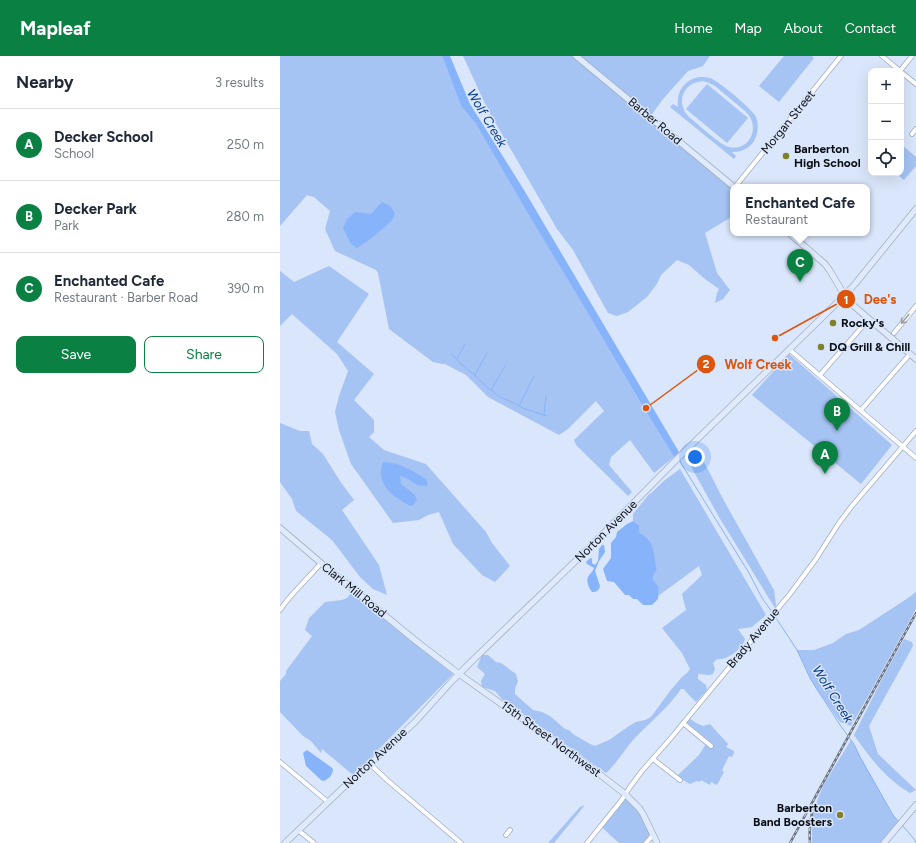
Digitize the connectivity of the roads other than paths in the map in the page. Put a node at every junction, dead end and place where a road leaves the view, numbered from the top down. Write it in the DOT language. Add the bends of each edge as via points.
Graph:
graph roads {
  1 [pos="576,56"];
  2 [pos="841,56"];
  3 [pos="882,56"];
  4 [pos="912,56"];
  5 [pos="896,68"];
  6 [pos="902,68"];
  7 [pos="904,74"];
  8 [pos="916,84"];
  9 [pos="916,129"];
  10 [pos="912,134"];
  11 [pos="731,184"];
  12 [pos="737,184"];
  13 [pos="916,209"];
  14 [pos="792,236"];
  15 [pos="844,296"];
  16 [pos="916,306"];
  17 [pos="869,319"];
  18 [pos="894,333"];
  19 [pos="790,350"];
  20 [pos="910,354"];
  21 [pos="916,359"];
  22 [pos="820,375"];
  23 [pos="861,410"];
  24 [pos="916,431"];
  25 [pos="903,446"];
  26 [pos="916,458"];
  27 [pos="280,528"];
  28 [pos="321,563"];
  29 [pos="280,610"];
  30 [pos="428,650"];
  31 [pos="459,674"];
  32 [pos="683,723"];
  33 [pos="711,746"];
  34 [pos="653,758"];
  35 [pos="280,762"];
  36 [pos="370,764"];
  37 [pos="680,780"];
  38 [pos="625,794"];
  39 [pos="328,802"];
  40 [pos="916,805"];
  41 [pos="298,830"];
  42 [pos="510,830"];
  43 [pos="506,835"];
  44 [pos="653,835"];
  45 [pos="285,843"];
  46 [pos="314,843"];
  47 [pos="461,843"];
  48 [pos="587,843"];
  49 [pos="646,843"];
  50 [pos="657,843"];
  51 [pos="884,843"];
  1 -- 11 [label="main road, Barber Road"];
  2 -- 12 [label="street, Morgan Street"];
  3 -- 5 [label="street"];
  4 -- 6 [label="street"];
  7 -- 8 [label="street"];
  9 -- 10 [label="street"];
  13 -- 15 [label="main road, Norton Avenue"];
  14 -- 15 [label="main road" via="825,264"];
  15 -- 17 [label="main road"];
  15 -- 19 [label="main road, Norton Avenue"];
  16 -- 18 [label="street, one-way"];
  17 -- 20 [label="main road"];
  17 -- 22 [label="street"];
  19 -- 22 [label="street"];
  19 -- 31 [label="main road, Norton Avenue"];
  20 -- 21 [label="main road"];
  20 -- 23 [label="street"];
  22 -- 23 [label="street"];
  23 -- 25 [label="street"];
  24 -- 25 [label="street, Brady Avenue"];
  25 -- 26 [label="street"];
  25 -- 32 [label="street, Brady Avenue" via="849,511 779,608"];
  27 -- 28 [label="main road, Clark Mill Road"];
  28 -- 29 [label="street"];
  28 -- 30 [label="main road, Clark Mill Road"];
  30 -- 31 [label="main road, 15th Street Northwest"];
  31 -- 36 [label="main road, Norton Avenue" via="415,722"];
  31 -- 38 [label="main road, 15th Street Northwest"];
  32 -- 33 [label="street"];
  32 -- 34 [label="street, Brady Avenue"];
  34 -- 37 [label="street"];
  34 -- 38 [label="street, Brady Avenue"];
  35 -- 39 [label="street"];
  36 -- 39 [label="main road, Norton Avenue"];
  36 -- 47 [label="street"];
  38 -- 44 [label="main road, 15th Street Northwest" via="643,814"];
  38 -- 48 [label="street, Brady Avenue"];
  39 -- 41 [label="main road, Norton Avenue"];
  40 -- 51 [label="main road"];
  41 -- 45 [label="main road, Norton Avenue"];
  41 -- 46 [label="street"];
  42 -- 43 [label="street"];
  44 -- 49 [label="street"];
  44 -- 50 [label="main road, 15th Street Northwest"];
}
